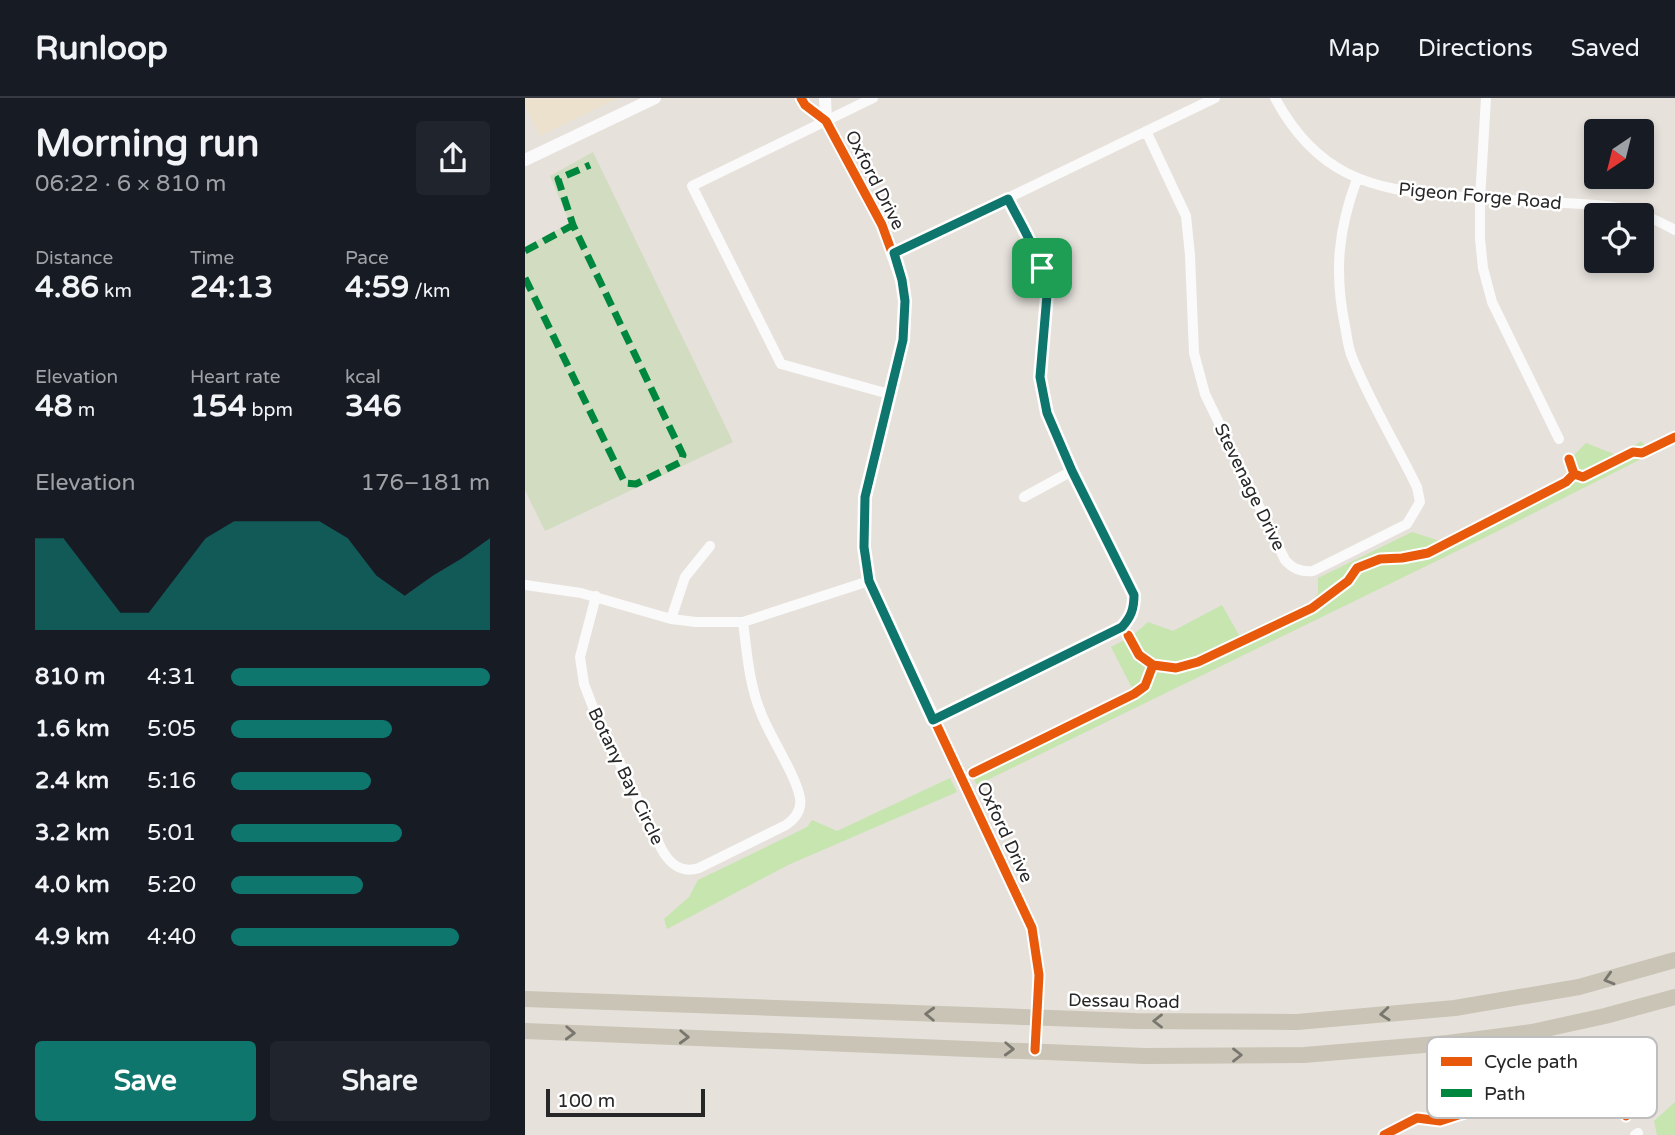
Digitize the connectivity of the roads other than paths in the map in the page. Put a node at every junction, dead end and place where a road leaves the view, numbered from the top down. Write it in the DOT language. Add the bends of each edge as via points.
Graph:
graph roads {
  1 [pos="655,98"];
  2 [pos="801,98"];
  3 [pos="825,98"];
  4 [pos="873,98"];
  5 [pos="1215,98"];
  6 [pos="1275,98"];
  7 [pos="1486,98"];
  8 [pos="826,121"];
  9 [pos="1146,131"];
  10 [pos="525,160"];
  11 [pos="1357,179"];
  12 [pos="1008,199"];
  13 [pos="1480,199"];
  14 [pos="1675,230"];
  15 [pos="894,253"];
  16 [pos="889,394"];
  17 [pos="1559,439"];
  18 [pos="1072,471"];
  19 [pos="1024,497"];
  20 [pos="710,546"];
  21 [pos="869,581"];
  22 [pos="525,585"];
  23 [pos="596,596"];
  24 [pos="671,619"];
  25 [pos="743,622"];
  26 [pos="933,720"];
  27 [pos="1675,960"];
  28 [pos="1675,997"];
  29 [pos="525,999"];
  30 [pos="1038,1018"];
  31 [pos="525,1031"];
  32 [pos="1494,1037"];
  33 [pos="1427,1045"];
  34 [pos="1035,1051"];
  1 -- 10 [label="street"];
  2 -- 8 [label="street"];
  3 -- 8 [label="street"];
  4 -- 8 [label="street"];
  5 -- 9 [label="street"];
  6 -- 11 [label="street, Pigeon Forge Road" via="1298,134 1325,159"];
  7 -- 13 [label="street"];
  8 -- 15 [label="street, Oxford Drive"];
  8 -- 16 [label="street" via="692,186 781,364"];
  9 -- 11 [label="street, Stevenage Drive" via="1186,216 1194,353 1205,394 1285,560 1306,572 1407,524 1420,502 1417,487 1351,355 1344,320 1338,248"];
  9 -- 12 [label="street"];
  11 -- 13 [label="street, Pigeon Forge Road" via="1409,193"];
  12 -- 15 [label="street"];
  12 -- 18 [label="street" via="1046,281 1040,377 1047,413"];
  13 -- 14 [label="street, Pigeon Forge Road" via="1627,209"];
  13 -- 17 [label="street" via="1483,268 1492,302"];
  15 -- 16 [label="street, Oxford Drive" via="902,280 905,321"];
  16 -- 21 [label="street, Oxford Drive" via="865,497"];
  18 -- 19 [label="street"];
  18 -- 26 [label="street" via="1134,595 1131,617 1122,627"];
  20 -- 24 [label="street" via="685,577"];
  21 -- 25 [label="street"];
  21 -- 26 [label="street, Oxford Drive"];
  22 -- 23 [label="street"];
  23 -- 24 [label="street"];
  23 -- 25 [label="street, Botany Bay Circle" via="580,657 587,693 661,848 674,865 685,870 786,825 800,807 797,789 753,691"];
  24 -- 25 [label="street"];
  26 -- 30 [label="street, Oxford Drive" via="1032,928 1039,975"];
  27 -- 30 [label="main road, Dessau Road, one-way" via="1579,988 1455,1008 1297,1022"];
  32 -- 28 [label="main road, one-way"];
  30 -- 29 [label="main road, Dessau Road, one-way"];
  30 -- 34 [label="street, Oxford Drive"];
  31 -- 34 [label="main road, one-way"];
  34 -- 33 [label="main road, one-way" via="1304,1055"];
}
